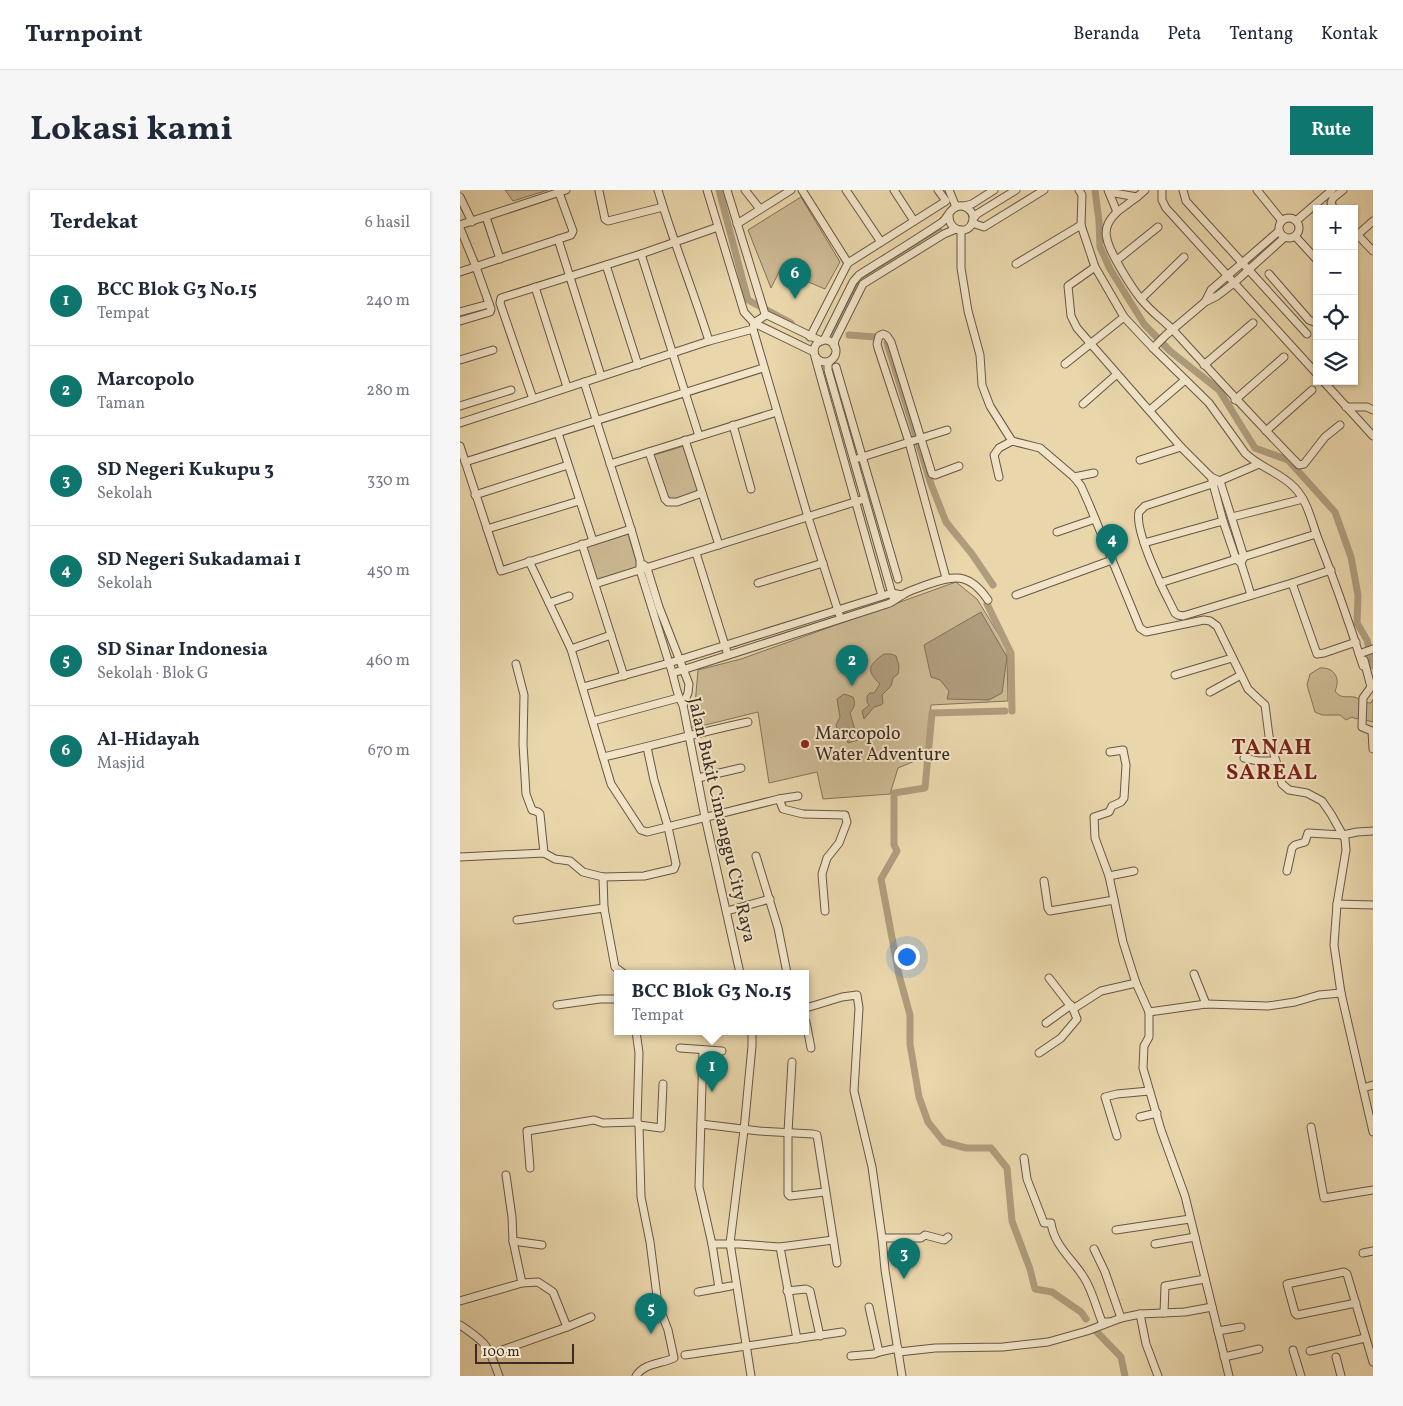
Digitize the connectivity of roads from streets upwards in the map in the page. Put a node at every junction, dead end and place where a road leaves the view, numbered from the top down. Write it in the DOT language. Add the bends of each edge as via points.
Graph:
graph roads {
  1 [pos="599,190"];
  2 [pos="658,190"];
  3 [pos="707,190"];
  4 [pos="727,190"];
  5 [pos="745,190"];
  6 [pos="791,190"];
  7 [pos="802,190"];
  8 [pos="846,190"];
  9 [pos="894,190"];
  10 [pos="938,190"];
  11 [pos="949,190"];
  12 [pos="994,190"];
  13 [pos="1016,190"];
  14 [pos="1044,190"];
  15 [pos="1079,190"];
  16 [pos="1145,190"];
  17 [pos="1162,190"];
  18 [pos="1182,190"];
  19 [pos="1257,190"];
  20 [pos="1332,190"];
  21 [pos="1343,190"];
  22 [pos="561,191"];
  23 [pos="1108,191"];
  24 [pos="1137,197"];
  25 [pos="460,198"];
  26 [pos="1332,205"];
  27 [pos="663,207"];
  28 [pos="960,207"];
  29 [pos="760,210"];
  30 [pos="1116,212"];
  31 [pos="949,215"];
  32 [pos="486,217"];
  33 [pos="914,221"];
  34 [pos="973,221"];
  35 [pos="1282,221"];
  36 [pos="1296,221"];
  37 [pos="1373,221"];
  38 [pos="472,222"];
  39 [pos="737,224"];
  40 [pos="1081,225"];
  41 [pos="460,227"];
  42 [pos="718,227"];
  43 [pos="1158,227"];
  44 [pos="958,230"];
  45 [pos="1279,231"];
  46 [pos="1358,232"];
  47 [pos="1295,236"];
  48 [pos="1285,237"];
  49 [pos="1358,237"];
  50 [pos="558,239"];
  51 [pos="675,242"];
  52 [pos="881,242"];
  53 [pos="1373,251"];
  54 [pos="641,254"];
  55 [pos="1313,256"];
  56 [pos="1184,257"];
  57 [pos="500,259"];
  58 [pos="1116,260"];
  59 [pos="848,263"];
  60 [pos="1241,263"];
  61 [pos="1016,264"];
  62 [pos="606,265"];
  63 [pos="476,267"];
  64 [pos="1096,267"];
  65 [pos="1249,270"];
  66 [pos="460,272"];
  67 [pos="1269,274"];
  68 [pos="1227,275"];
  69 [pos="569,276"];
  70 [pos="1234,283"];
  71 [pos="535,287"];
  72 [pos="1141,299"];
  73 [pos="1206,302"];
  74 [pos="489,304"];
  75 [pos="764,310"];
  76 [pos="460,312"];
  77 [pos="1124,317"];
  78 [pos="460,321"];
  79 [pos="1313,322"];
  80 [pos="1253,323"];
  81 [pos="753,326"];
  82 [pos="1172,330"];
  83 [pos="1307,334"];
  84 [pos="810,337"];
  85 [pos="709,341"];
  86 [pos="822,341"];
  87 [pos="1090,343"];
  88 [pos="834,346"];
  89 [pos="1154,346"];
  90 [pos="493,350"];
  91 [pos="673,354"];
  92 [pos="814,355"];
  93 [pos="1284,357"];
  94 [pos="460,360"];
  95 [pos="833,364"];
  96 [pos="1065,364"];
  97 [pos="638,365"];
  98 [pos="1204,366"];
  99 [pos="764,368"];
  100 [pos="1313,370"];
  101 [pos="1117,374"];
  102 [pos="601,376"];
  103 [pos="1185,380"];
  104 [pos="584,382"];
  105 [pos="1327,385"];
  106 [pos="567,387"];
  107 [pos="511,390"];
  108 [pos="1312,390"];
  109 [pos="685,393"];
  110 [pos="533,399"];
  111 [pos="1235,400"];
  112 [pos="1083,404"];
  113 [pos="460,406"];
  114 [pos="1346,407"];
  115 [pos="1150,410"];
  116 [pos="1373,410"];
  117 [pos="776,412"];
  118 [pos="597,421"];
  119 [pos="460,423"];
  120 [pos="733,425"];
  121 [pos="1340,425"];
  122 [pos="947,430"];
  123 [pos="1266,431"];
  124 [pos="558,433"];
  125 [pos="699,436"];
  126 [pos="1373,436"];
  127 [pos="685,440"];
  128 [pos="915,440"];
  129 [pos="1012,441"];
  130 [pos="460,446"];
  131 [pos="1181,447"];
  132 [pos="649,452"];
  133 [pos="862,457"];
  134 [pos="854,460"];
  135 [pos="1140,460"];
  136 [pos="465,462"];
  137 [pos="610,464"];
  138 [pos="1259,464"];
  139 [pos="568,465"];
  140 [pos="959,466"];
  141 [pos="1094,473"];
  142 [pos="1074,477"];
  143 [pos="999,478"];
  144 [pos="1212,481"];
  145 [pos="1220,481"];
  146 [pos="751,489"];
  147 [pos="702,493"];
  148 [pos="476,495"];
  149 [pos="864,499"];
  150 [pos="1303,499"];
  151 [pos="579,500"];
  152 [pos="855,502"];
  153 [pos="808,517"];
  154 [pos="1232,517"];
  155 [pos="1096,521"];
  156 [pos="1223,521"];
  157 [pos="487,529"];
  158 [pos="631,529"];
  159 [pos="1058,533"];
  160 [pos="1316,534"];
  161 [pos="592,541"];
  162 [pos="1144,543"];
  163 [pos="582,544"];
  164 [pos="719,545"];
  165 [pos="696,553"];
  166 [pos="1112,560"];
  167 [pos="1241,560"];
  168 [pos="529,561"];
  169 [pos="823,563"];
  170 [pos="643,569"];
  171 [pos="1331,570"];
  172 [pos="946,578"];
  173 [pos="898,579"];
  174 [pos="1160,582"];
  175 [pos="758,583"];
  176 [pos="1292,583"];
  177 [pos="595,584"];
  178 [pos="892,593"];
  179 [pos="902,595"];
  180 [pos="1016,595"];
  181 [pos="1251,595"];
  182 [pos="569,596"];
  183 [pos="882,596"];
  184 [pos="988,600"];
  185 [pos="549,602"];
  186 [pos="894,602"];
  187 [pos="838,610"];
  188 [pos="841,619"];
  189 [pos="611,635"];
  190 [pos="1356,642"];
  191 [pos="725,644"];
  192 [pos="1373,648"];
  193 [pos="571,649"];
  194 [pos="1361,653"];
  195 [pos="728,654"];
  196 [pos="1232,658"];
  197 [pos="679,659"];
  198 [pos="669,662"];
  199 [pos="516,664"];
  200 [pos="1363,666"];
  201 [pos="684,669"];
  202 [pos="673,673"];
  203 [pos="1175,675"];
  204 [pos="1241,675"];
  205 [pos="624,676"];
  206 [pos="583,687"];
  207 [pos="1210,692"];
  208 [pos="678,698"];
  209 [pos="683,705"];
  210 [pos="593,721"];
  211 [pos="748,722"];
  212 [pos="689,735"];
  213 [pos="647,747"];
  214 [pos="1373,749"];
  215 [pos="1110,752"];
  216 [pos="603,757"];
  217 [pos="1244,758"];
  218 [pos="1276,761"];
  219 [pos="741,768"];
  220 [pos="698,778"];
  221 [pos="798,796"];
  222 [pos="778,799"];
  223 [pos="705,817"];
  224 [pos="668,827"];
  225 [pos="1373,831"];
  226 [pos="1343,835"];
  227 [pos="544,854"];
  228 [pos="756,856"];
  229 [pos="460,857"];
  230 [pos="1134,871"];
  231 [pos="1288,871"];
  232 [pos="1109,876"];
  233 [pos="603,877"];
  234 [pos="1044,881"];
  235 [pos="770,899"];
  236 [pos="1114,900"];
  237 [pos="1337,904"];
  238 [pos="1373,905"];
  239 [pos="604,908"];
  240 [pos="727,911"];
  241 [pos="825,911"];
  242 [pos="517,920"];
  243 [pos="619,970"];
  244 [pos="739,970"];
  245 [pos="786,970"];
  246 [pos="1194,974"];
  247 [pos="1049,978"];
  248 [pos="1136,983"];
  249 [pos="1340,993"];
  250 [pos="614,999"];
  251 [pos="1206,1004"];
  252 [pos="557,1005"];
  253 [pos="809,1007"];
  254 [pos="1072,1007"];
  255 [pos="1149,1012"];
  256 [pos="1046,1023"];
  257 [pos="637,1035"];
  258 [pos="752,1035"];
  259 [pos="808,1035"];
  260 [pos="680,1048"];
  261 [pos="811,1048"];
  262 [pos="703,1050"];
  263 [pos="722,1051"];
  264 [pos="1040,1053"];
  265 [pos="792,1062"];
  266 [pos="663,1084"];
  267 [pos="1373,1086"];
  268 [pos="1363,1088"];
  269 [pos="1149,1091"];
  270 [pos="1157,1113"];
  271 [pos="1140,1117"];
  272 [pos="1372,1118"];
  273 [pos="638,1124"];
  274 [pos="701,1124"];
  275 [pos="1311,1127"];
  276 [pos="744,1130"];
  277 [pos="788,1132"];
  278 [pos="1373,1132"];
  279 [pos="1117,1136"];
  280 [pos="1024,1158"];
  281 [pos="530,1168"];
  282 [pos="506,1176"];
  283 [pos="1373,1190"];
  284 [pos="825,1192"];
  285 [pos="1190,1219"];
  286 [pos="1116,1230"];
  287 [pos="948,1237"];
  288 [pos="1194,1237"];
  289 [pos="882,1238"];
  290 [pos="833,1240"];
  291 [pos="513,1241"];
  292 [pos="730,1243"];
  293 [pos="712,1244"];
  294 [pos="1155,1244"];
  295 [pos="542,1245"];
  296 [pos="780,1248"];
  297 [pos="1094,1249"];
  298 [pos="1373,1251"];
  299 [pos="1363,1253"];
  300 [pos="837,1263"];
  301 [pos="1205,1279"];
  302 [pos="522,1283"];
  303 [pos="731,1286"];
  304 [pos="719,1288"];
  305 [pos="787,1291"];
  306 [pos="698,1292"];
  307 [pos="460,1301"];
  308 [pos="1356,1303"];
  309 [pos="869,1306"];
  310 [pos="1212,1307"];
  311 [pos="1164,1313"];
  312 [pos="1140,1314"];
  313 [pos="590,1317"];
  314 [pos="1121,1318"];
  315 [pos="1114,1321"];
  316 [pos="460,1325"];
  317 [pos="567,1327"];
  318 [pos="1241,1327"];
  319 [pos="1218,1331"];
  320 [pos="842,1332"];
  321 [pos="820,1336"];
  322 [pos="1365,1338"];
  323 [pos="797,1339"];
  324 [pos="747,1346"];
  325 [pos="1259,1349"];
  326 [pos="898,1350"];
  327 [pos="1293,1350"];
  328 [pos="1310,1351"];
  329 [pos="879,1352"];
  330 [pos="491,1354"];
  331 [pos="685,1355"];
  332 [pos="850,1356"];
  333 [pos="1224,1357"];
  334 [pos="1336,1357"];
  335 [pos="1373,1362"];
  336 [pos="498,1376"];
  337 [pos="636,1376"];
  338 [pos="752,1376"];
  339 [pos="902,1376"];
  340 [pos="1158,1376"];
  341 [pos="1229,1376"];
  342 [pos="1301,1376"];
  343 [pos="1341,1376"];
  1 -- 27 [label="street" via="608,221"];
  2 -- 27 [label="street"];
  3 -- 42 [label="street"];
  4 -- 39 [label="street"];
  5 -- 29 [label="street"];
  6 -- 29 [label="street"];
  7 -- 59 [label="street"];
  8 -- 52 [label="street"];
  9 -- 33 [label="street"];
  10 -- 33 [label="street" via="946,201"];
  11 -- 28 [label="street"];
  12 -- 28 [label="street" via="972,204"];
  13 -- 34 [label="street"];
  14 -- 34 [label="street" via="984,227"];
  15 -- 40 [label="street" via="1082,195"];
  16 -- 24 [label="street"];
  17 -- 68 [label="street" via="1166,208"];
  18 -- 60 [label="street" via="1186,201"];
  19 -- 35 [label="street"];
  20 -- 36 [label="street"];
  21 -- 26 [label="street" via="1333,198"];
  22 -- 32 [label="street"];
  22 -- 50 [label="street" via="572,231 571,235"];
  23 -- 24 [label="street"];
  23 -- 30 [label="street"];
  24 -- 30 [label="street"];
  25 -- 38 [label="street"];
  27 -- 51 [label="street"];
  28 -- 31 [label="street"];
  28 -- 34 [label="street" via="971,211"];
  29 -- 39 [label="street"];
  30 -- 58 [label="street" via="1108,222 1106,234"];
  31 -- 44 [label="street" via="950,223"];
  31 -- 86 [label="street" via="855,279"];
  32 -- 38 [label="street"];
  32 -- 57 [label="street"];
  33 -- 52 [label="street"];
  34 -- 44 [label="street" via="966,229"];
  35 -- 36 [label="street" via="1288,218"];
  35 -- 45 [label="street"];
  36 -- 47 [label="street"];
  37 -- 46 [label="street"];
  38 -- 41 [label="street"];
  39 -- 75 [label="street"];
  40 -- 61 [label="street"];
  40 -- 64 [label="street"];
  41 -- 63 [label="street"];
  42 -- 51 [label="street"];
  42 -- 81 [label="street" via="744,312"];
  43 -- 58 [label="street"];
  44 -- 88 [label="street" via="944,234 863,284"];
  44 -- 129 [label="street" via="961,268 980,355 982,386 990,406"];
  45 -- 48 [label="street"];
  45 -- 60 [label="street"];
  47 -- 48 [label="street"];
  47 -- 55 [label="street"];
  48 -- 65 [label="street"];
  49 -- 53 [label="street"];
  50 -- 57 [label="street"];
  50 -- 69 [label="street"];
  51 -- 54 [label="street"];
  51 -- 85 [label="street"];
  52 -- 59 [label="street"];
  54 -- 62 [label="street"];
  54 -- 91 [label="street"];
  56 -- 72 [label="street"];
  57 -- 63 [label="street"];
  58 -- 72 [label="street"];
  59 -- 84 [label="street"];
  60 -- 65 [label="street"];
  60 -- 68 [label="street"];
  62 -- 69 [label="street"];
  62 -- 97 [label="street"];
  63 -- 66 [label="street"];
  63 -- 74 [label="street"];
  64 -- 77 [label="street"];
  64 -- 87 [label="street" via="1071,283 1068,290 1073,322"];
  65 -- 70 [label="street"];
  65 -- 83 [label="street"];
  67 -- 79 [label="street"];
  68 -- 70 [label="street"];
  68 -- 73 [label="street" via="1211,290"];
  69 -- 71 [label="street"];
  69 -- 102 [label="street"];
  70 -- 73 [label="street"];
  70 -- 100 [label="street"];
  71 -- 106 [label="street"];
  71 -- 110 [label="street" via="500,300"];
  72 -- 82 [label="street"];
  73 -- 82 [label="street"];
  74 -- 76 [label="street"];
  74 -- 78 [label="street" via="490,312"];
  75 -- 81 [label="street"];
  75 -- 84 [label="street"];
  77 -- 87 [label="street"];
  77 -- 89 [label="street"];
  80 -- 98 [label="street"];
  81 -- 85 [label="street"];
  81 -- 92 [label="street"];
  81 -- 99 [label="street"];
  82 -- 89 [label="street"];
  82 -- 98 [label="street"];
  84 -- 86 [label="street"];
  85 -- 91 [label="street"];
  86 -- 88 [label="street"];
  86 -- 92 [label="street" via="816,345"];
  87 -- 96 [label="street"];
  87 -- 101 [label="street"];
  88 -- 95 [label="street"];
  89 -- 103 [label="street"];
  90 -- 94 [label="street"];
  91 -- 97 [label="street"];
  91 -- 109 [label="street"];
  92 -- 95 [label="street" via="822,362"];
  92 -- 152 [label="street"];
  93 -- 111 [label="street"];
  95 -- 133 [label="street"];
  95 -- 134 [label="street" via="828,364 828,370"];
  97 -- 102 [label="street"];
  98 -- 111 [label="street"];
  99 -- 109 [label="street"];
  99 -- 117 [label="street"];
  101 -- 112 [label="street"];
  101 -- 115 [label="street"];
  102 -- 104 [label="street"];
  103 -- 115 [label="street"];
  103 -- 138 [label="street" via="1208,403 1245,453"];
  104 -- 106 [label="street"];
  104 -- 118 [label="street"];
  105 -- 114 [label="street"];
  106 -- 110 [label="street"];
  107 -- 113 [label="street"];
  108 -- 123 [label="street"];
  109 -- 118 [label="street"];
  109 -- 125 [label="street"];
  110 -- 119 [label="street"];
  111 -- 123 [label="street"];
  114 -- 116 [label="street"];
  114 -- 126 [label="street"];
  115 -- 131 [label="street"];
  117 -- 120 [label="street"];
  117 -- 153 [label="street"];
  118 -- 124 [label="street"];
  118 -- 137 [label="street"];
  120 -- 125 [label="street"];
  120 -- 146 [label="street"];
  121 -- 123 [label="street" via="1325,437 1302,465"];
  122 -- 128 [label="street"];
  124 -- 136 [label="street"];
  124 -- 139 [label="street"];
  125 -- 127 [label="street"];
  127 -- 132 [label="street"];
  127 -- 147 [label="street"];
  128 -- 128 [label="street" via="877,344 883,334 892,342"];
  128 -- 133 [label="street"];
  128 -- 140 [label="street" via="933,475"];
  128 -- 172 [label="street"];
  129 -- 142 [label="street" via="1040,448"];
  129 -- 143 [label="street" via="994,455"];
  130 -- 136 [label="street"];
  131 -- 135 [label="street"];
  131 -- 144 [label="street"];
  132 -- 137 [label="street"];
  132 -- 147 [label="street" via="668,502"];
  133 -- 134 [label="street"];
  133 -- 173 [label="street"];
  134 -- 149 [label="street"];
  136 -- 148 [label="street"];
  137 -- 158 [label="street"];
  138 -- 145 [label="street"];
  138 -- 150 [label="street" via="1287,480"];
  139 -- 148 [label="street"];
  139 -- 151 [label="street"];
  141 -- 142 [label="street"];
  142 -- 155 [label="street"];
  144 -- 145 [label="street"];
  144 -- 156 [label="street"];
  144 -- 162 [label="street" via="1141,509 1138,516"];
  145 -- 154 [label="street"];
  147 -- 164 [label="street"];
  148 -- 157 [label="street"];
  149 -- 152 [label="street"];
  149 -- 178 [label="street"];
  150 -- 154 [label="street"];
  150 -- 160 [label="street"];
  151 -- 157 [label="street"];
  151 -- 161 [label="street"];
  152 -- 153 [label="street"];
  152 -- 183 [label="street"];
  153 -- 164 [label="street"];
  153 -- 169 [label="street"];
  154 -- 167 [label="street"];
  155 -- 159 [label="street"];
  155 -- 166 [label="street"];
  156 -- 162 [label="street"];
  156 -- 167 [label="street"];
  157 -- 168 [label="street" via="500,570"];
  158 -- 161 [label="street"];
  158 -- 170 [label="street"];
  160 -- 167 [label="street"];
  160 -- 171 [label="street"];
  161 -- 163 [label="street"];
  162 -- 174 [label="street"];
  163 -- 168 [label="street"];
  163 -- 177 [label="street"];
  164 -- 165 [label="street"];
  165 -- 170 [label="street"];
  165 -- 191 [label="street"];
  166 -- 180 [label="street"];
  166 -- 196 [label="street" via="1140,628 1150,632 1210,621 1217,626"];
  167 -- 174 [label="street"];
  167 -- 181 [label="street"];
  168 -- 185 [label="street"];
  169 -- 175 [label="street"];
  169 -- 187 [label="street"];
  170 -- 177 [label="street"];
  170 -- 197 [label="street"];
  170 -- 198 [label="street, Jalan Bukit Cimanggu City Raya"];
  171 -- 176 [label="street"];
  171 -- 190 [label="street"];
  172 -- 179 [label="street"];
  172 -- 184 [label="street" via="966,580"];
  174 -- 181 [label="street" via="1178,616"];
  176 -- 181 [label="street"];
  176 -- 190 [label="street" via="1317,654"];
  177 -- 189 [label="street"];
  178 -- 179 [label="street"];
  178 -- 183 [label="street"];
  178 -- 186 [label="street"];
  179 -- 186 [label="street"];
  182 -- 185 [label="street"];
  183 -- 187 [label="street"];
  185 -- 193 [label="street"];
  186 -- 188 [label="street"];
  187 -- 188 [label="street"];
  187 -- 191 [label="street"];
  188 -- 195 [label="street"];
  189 -- 193 [label="street"];
  189 -- 205 [label="street"];
  190 -- 194 [label="street"];
  191 -- 195 [label="street"];
  191 -- 197 [label="street"];
  192 -- 194 [label="street"];
  193 -- 206 [label="street"];
  194 -- 200 [label="street"];
  194 -- 214 [label="street" via="1372,687 1363,698 1362,727 1372,731"];
  195 -- 201 [label="street"];
  196 -- 203 [label="street"];
  196 -- 204 [label="street"];
  197 -- 198 [label="street"];
  197 -- 201 [label="street"];
  198 -- 202 [label="street, Jalan Bukit Cimanggu City Raya"];
  198 -- 205 [label="street"];
  199 -- 227 [label="street" via="524,695 526,794 532,810 540,814"];
  201 -- 202 [label="street"];
  201 -- 209 [label="street" via="689,684"];
  202 -- 208 [label="street, Jalan Bukit Cimanggu City Raya"];
  204 -- 207 [label="street"];
  204 -- 218 [label="street" via="1250,692 1265,705"];
  205 -- 206 [label="street"];
  206 -- 210 [label="street"];
  208 -- 209 [label="street, Jalan Bukit Cimanggu City Raya"];
  208 -- 210 [label="street"];
  209 -- 212 [label="street, Jalan Bukit Cimanggu City Raya"];
  210 -- 216 [label="street"];
  211 -- 212 [label="street"];
  212 -- 213 [label="street"];
  212 -- 220 [label="street, Jalan Bukit Cimanggu City Raya"];
  213 -- 216 [label="street"];
  213 -- 224 [label="street"];
  215 -- 232 [label="street" via="1123,750 1126,770 1123,800 1112,806 1108,813 1094,817 1095,838"];
  216 -- 224 [label="street" via="611,784 641,830 647,832"];
  217 -- 218 [label="street"];
  218 -- 226 [label="street" via="1285,788 1313,795 1322,801"];
  219 -- 220 [label="street"];
  220 -- 223 [label="street, Jalan Bukit Cimanggu City Raya"];
  221 -- 222 [label="street"];
  222 -- 223 [label="street"];
  222 -- 241 [label="street" via="783,809 803,814 846,815 847,822 839,843 827,858 822,874"];
  223 -- 224 [label="street"];
  223 -- 240 [label="street, Jalan Bukit Cimanggu City Raya"];
  224 -- 233 [label="street" via="676,864 674,868 644,876"];
  225 -- 226 [label="street"];
  226 -- 231 [label="street" via="1307,834 1305,842 1292,848"];
  226 -- 237 [label="street" via="1346,850"];
  227 -- 229 [label="street"];
  227 -- 233 [label="street" via="570,861 582,872"];
  228 -- 235 [label="street"];
  230 -- 232 [label="street"];
  232 -- 236 [label="street"];
  233 -- 239 [label="street"];
  234 -- 236 [label="street" via="1050,910"];
  235 -- 240 [label="street"];
  235 -- 245 [label="street"];
  236 -- 248 [label="street"];
  237 -- 238 [label="street"];
  237 -- 249 [label="street" via="1334,945"];
  239 -- 242 [label="street"];
  239 -- 243 [label="street" via="615,967"];
  240 -- 244 [label="street, Jalan Bukit Cimanggu City Raya"];
  246 -- 251 [label="street"];
  247 -- 254 [label="street"];
  248 -- 254 [label="street" via="1101,992"];
  248 -- 255 [label="street"];
  249 -- 251 [label="street" via="1268,1006"];
  249 -- 268 [label="street"];
  250 -- 252 [label="street"];
  251 -- 255 [label="street"];
  253 -- 289 [label="street" via="857,995 854,1091 872,1167"];
  254 -- 256 [label="street"];
  254 -- 264 [label="street" via="1077,1019 1061,1038"];
  255 -- 269 [label="street" via="1149,1037 1144,1046 1143,1068"];
  257 -- 273 [label="street"];
  258 -- 276 [label="street"];
  259 -- 261 [label="street"];
  260 -- 262 [label="street"];
  262 -- 263 [label="street"];
  262 -- 274 [label="street"];
  265 -- 277 [label="street"];
  266 -- 273 [label="street" via="661,1128"];
  267 -- 268 [label="street"];
  268 -- 272 [label="street"];
  269 -- 270 [label="street"];
  269 -- 279 [label="street" via="1106,1096"];
  270 -- 271 [label="street"];
  270 -- 285 [label="street"];
  272 -- 278 [label="street"];
  273 -- 281 [label="street" via="594,1120 527,1131"];
  273 -- 337 [label="street" via="641,1197 658,1304 674,1358 644,1367"];
  274 -- 276 [label="street"];
  274 -- 293 [label="street" via="699,1187"];
  275 -- 283 [label="street" via="1324,1198"];
  276 -- 277 [label="street"];
  276 -- 292 [label="street"];
  277 -- 284 [label="street" via="817,1135"];
  277 -- 284 [label="street" via="788,1194"];
  280 -- 315 [label="street" via="1027,1178 1044,1223 1051,1223 1062,1248 1083,1276 1102,1322"];
  282 -- 291 [label="street"];
  284 -- 290 [label="street"];
  285 -- 286 [label="street"];
  285 -- 288 [label="street"];
  287 -- 289 [label="street" via="944,1240 925,1235 921,1238"];
  288 -- 294 [label="street"];
  288 -- 301 [label="street"];
  289 -- 326 [label="street"];
  290 -- 296 [label="street"];
  290 -- 300 [label="street"];
  291 -- 295 [label="street"];
  291 -- 302 [label="street"];
  292 -- 293 [label="street"];
  292 -- 296 [label="street"];
  292 -- 324 [label="street"];
  293 -- 304 [label="street"];
  296 -- 305 [label="street"];
  297 -- 314 [label="street"];
  298 -- 299 [label="street"];
  301 -- 310 [label="street"];
  301 -- 311 [label="street" via="1165,1286"];
  302 -- 307 [label="street"];
  302 -- 317 [label="street" via="538,1282 554,1292"];
  303 -- 304 [label="street"];
  304 -- 306 [label="street"];
  305 -- 321 [label="street" via="810,1291"];
  305 -- 323 [label="street"];
  308 -- 308 [label="street" via="1297,1315 1287,1284 1344,1272 1349,1276"];
  308 -- 322 [label="street"];
  309 -- 329 [label="street"];
  310 -- 311 [label="street"];
  310 -- 319 [label="street"];
  311 -- 312 [label="street"];
  312 -- 314 [label="street"];
  312 -- 340 [label="street" via="1146,1344"];
  313 -- 317 [label="street"];
  314 -- 315 [label="street"];
  315 -- 326 [label="street" via="1048,1342 1003,1348"];
  316 -- 330 [label="street" via="483,1340"];
  317 -- 330 [label="street"];
  318 -- 319 [label="street"];
  319 -- 333 [label="street"];
  320 -- 321 [label="street"];
  321 -- 323 [label="street"];
  322 -- 328 [label="street"];
  322 -- 335 [label="street"];
  323 -- 324 [label="street"];
  324 -- 331 [label="street"];
  324 -- 338 [label="street"];
  325 -- 333 [label="street"];
  326 -- 329 [label="street"];
  326 -- 339 [label="street"];
  327 -- 342 [label="street"];
  329 -- 332 [label="street"];
  330 -- 336 [label="street"];
  333 -- 341 [label="street"];
  334 -- 343 [label="street"];
}
